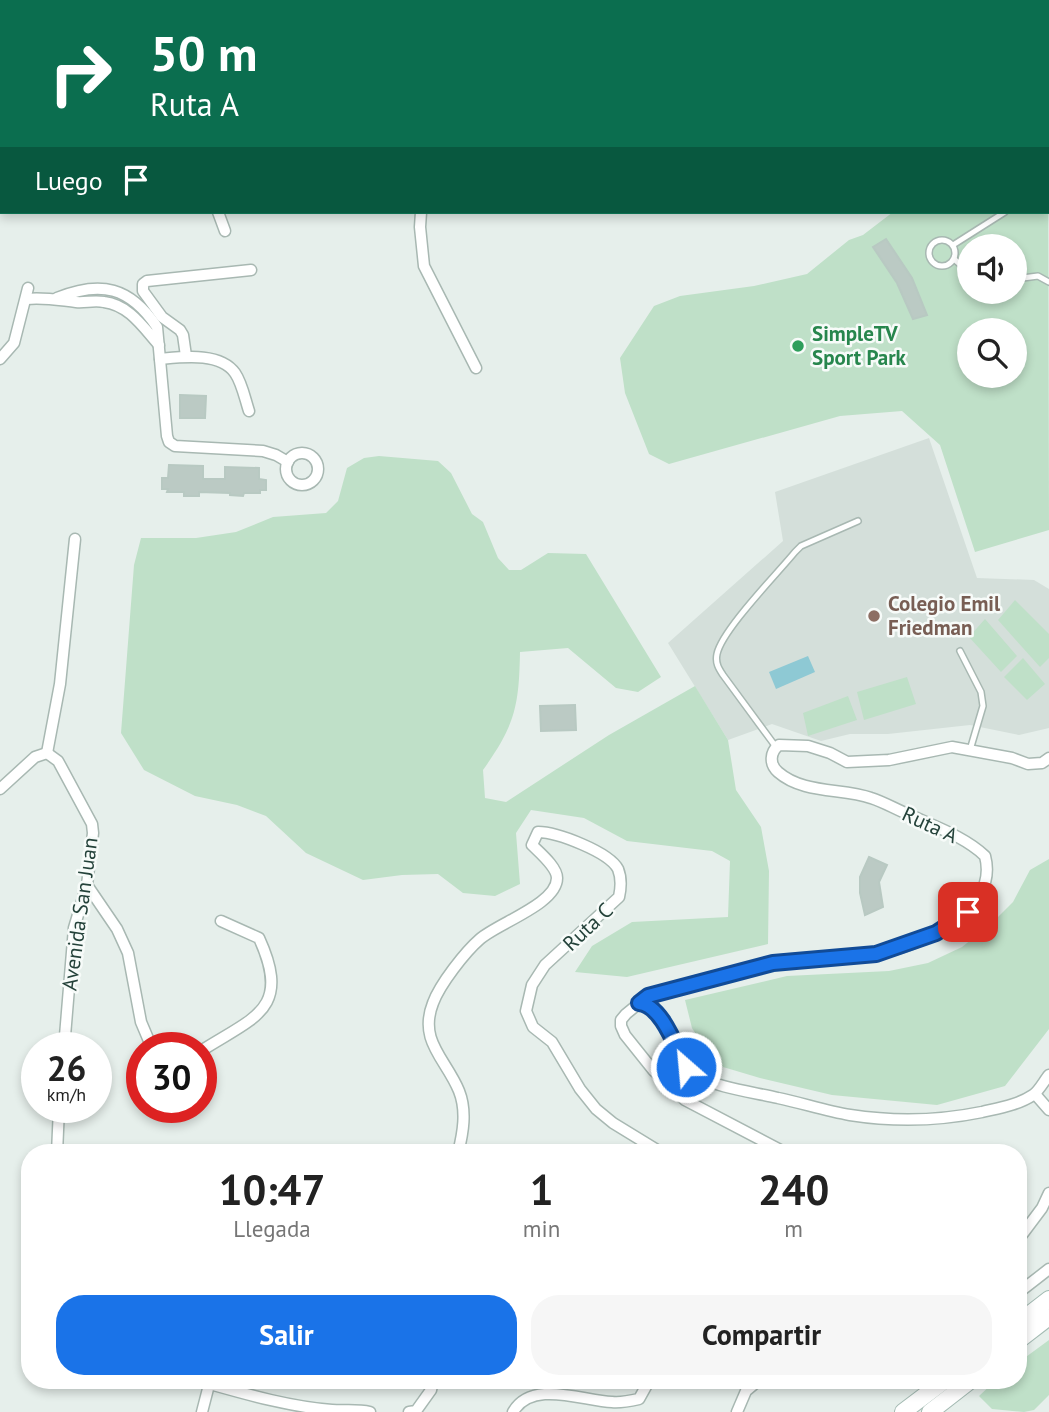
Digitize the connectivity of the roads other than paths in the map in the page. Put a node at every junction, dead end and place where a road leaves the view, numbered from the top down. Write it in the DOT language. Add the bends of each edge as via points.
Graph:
graph roads {
  1 [pos="219,214"];
  2 [pos="421,214"];
  3 [pos="1002,214"];
  4 [pos="225,231"];
  5 [pos="953,245"];
  6 [pos="954,258"];
  7 [pos="957,261"];
  8 [pos="251,270"];
  9 [pos="1027,277"];
  10 [pos="1049,282"];
  11 [pos="130,296"];
  12 [pos="57,298"];
  13 [pos="122,307"];
  14 [pos="159,345"];
  15 [pos="186,356"];
  16 [pos="0,359"];
  17 [pos="160,359"];
  18 [pos="476,368"];
  19 [pos="249,411"];
  20 [pos="288,462"];
  21 [pos="858,521"];
  22 [pos="75,540"];
  23 [pos="960,651"];
  24 [pos="776,747"];
  25 [pos="970,750"];
  26 [pos="47,753"];
  27 [pos="1049,758"];
  28 [pos="0,789"];
  29 [pos="87,885"];
  30 [pos="221,921"];
  31 [pos="639,1003"];
  32 [pos="65,1032"];
  33 [pos="145,1032"];
  34 [pos="217,1041"];
  35 [pos="1049,1075"];
  36 [pos="1035,1094"];
  37 [pos="1049,1110"];
  38 [pos="59,1123"];
  39 [pos="58,1144"];
  40 [pos="459,1144"];
  41 [pos="647,1144"];
  42 [pos="769,1144"];
  43 [pos="1049,1193"];
  44 [pos="1027,1228"];
  45 [pos="1049,1269"];
  46 [pos="1027,1286"];
  47 [pos="1049,1299"];
  48 [pos="1027,1317"];
  49 [pos="1049,1317"];
  50 [pos="1027,1334"];
  51 [pos="208,1389"];
  52 [pos="232,1389"];
  53 [pos="431,1389"];
  54 [pos="645,1389"];
  55 [pos="748,1389"];
  56 [pos="938,1389"];
  57 [pos="942,1389"];
  58 [pos="333,1411"];
  59 [pos="202,1412"];
  60 [pos="370,1412"];
  61 [pos="409,1412"];
  62 [pos="513,1412"];
  63 [pos="737,1412"];
  64 [pos="904,1412"];
  65 [pos="930,1412"];
  1 -- 4 [label="street"];
  2 -- 18 [label="street" via="424,266"];
  3 -- 5 [label="lane"];
  5 -- 6 [label="lane"];
  5 -- 6 [label="lane" via="940,239 929,251 938,266"];
  6 -- 7 [label="lane"];
  8 -- 15 [label="street" via="143,284 162,317 183,335"];
  9 -- 10 [label="lane" via="1038,276"];
  11 -- 12 [label="street" via="102,289 77,290"];
  11 -- 13 [label="street"];
  11 -- 14 [label="street" via="157,327"];
  12 -- 13 [label="street"];
  12 -- 16 [label="street" via="27,294 14,343"];
  13 -- 14 [label="street"];
  14 -- 17 [label="street"];
  15 -- 17 [label="street"];
  15 -- 19 [label="street" via="227,364 237,375"];
  17 -- 20 [label="street" via="169,442 263,451"];
  21 -- 24 [label="lane" via="794,552 725,635 717,654 723,675"];
  22 -- 26 [label="street" via="60,684"];
  23 -- 25 [label="lane" via="981,692 983,706"];
  24 -- 25 [label="street" via="807,746 847,762 952,747"];
  24 -- 31 [label="street, Ruta A" via="772,763 785,777 869,797 978,849 988,865 985,888 961,917 909,944 876,954 773,963 664,990"];
  25 -- 27 [label="street" via="1028,764"];
  26 -- 28 [label="street" via="35,757"];
  26 -- 29 [label="street, Avenida San Juan" via="58,761 92,824"];
  29 -- 32 [label="street, Avenida San Juan" via="74,928"];
  29 -- 33 [label="street" via="128,953"];
  30 -- 34 [label="street" via="259,939 271,988 270,1000 261,1013"];
  31 -- 36 [label="street" via="646,1003 662,1019 686,1067 698,1076 848,1115 934,1119 1009,1106"];
  31 -- 42 [label="street" via="621,1020 621,1027 653,1070 685,1100"];
  35 -- 36 [label="street"];
  36 -- 37 [label="street"];
  38 -- 39 [label="street"];
  40 -- 41 [label="street, Ruta C" via="464,1112 459,1092 431,1045 432,1003 481,937 549,897 557,882 556,872 532,845 538,832 550,832 603,854 617,868 619,897 545,965 532,985 526,1011 533,1027 552,1042 596,1109"];
  43 -- 44 [label="street"];
  45 -- 46 [label="street"];
  47 -- 48 [label="main road"];
  49 -- 50 [label="main road"];
  51 -- 59 [label="street"];
  52 -- 58 [label="street"];
  53 -- 61 [label="street" via="416,1410"];
  54 -- 62 [label="street" via="639,1399 611,1402 540,1395 527,1399"];
  55 -- 63 [label="street"];
  56 -- 64 [label="main road"];
  57 -- 65 [label="main road"];
  58 -- 60 [label="street"];
}
